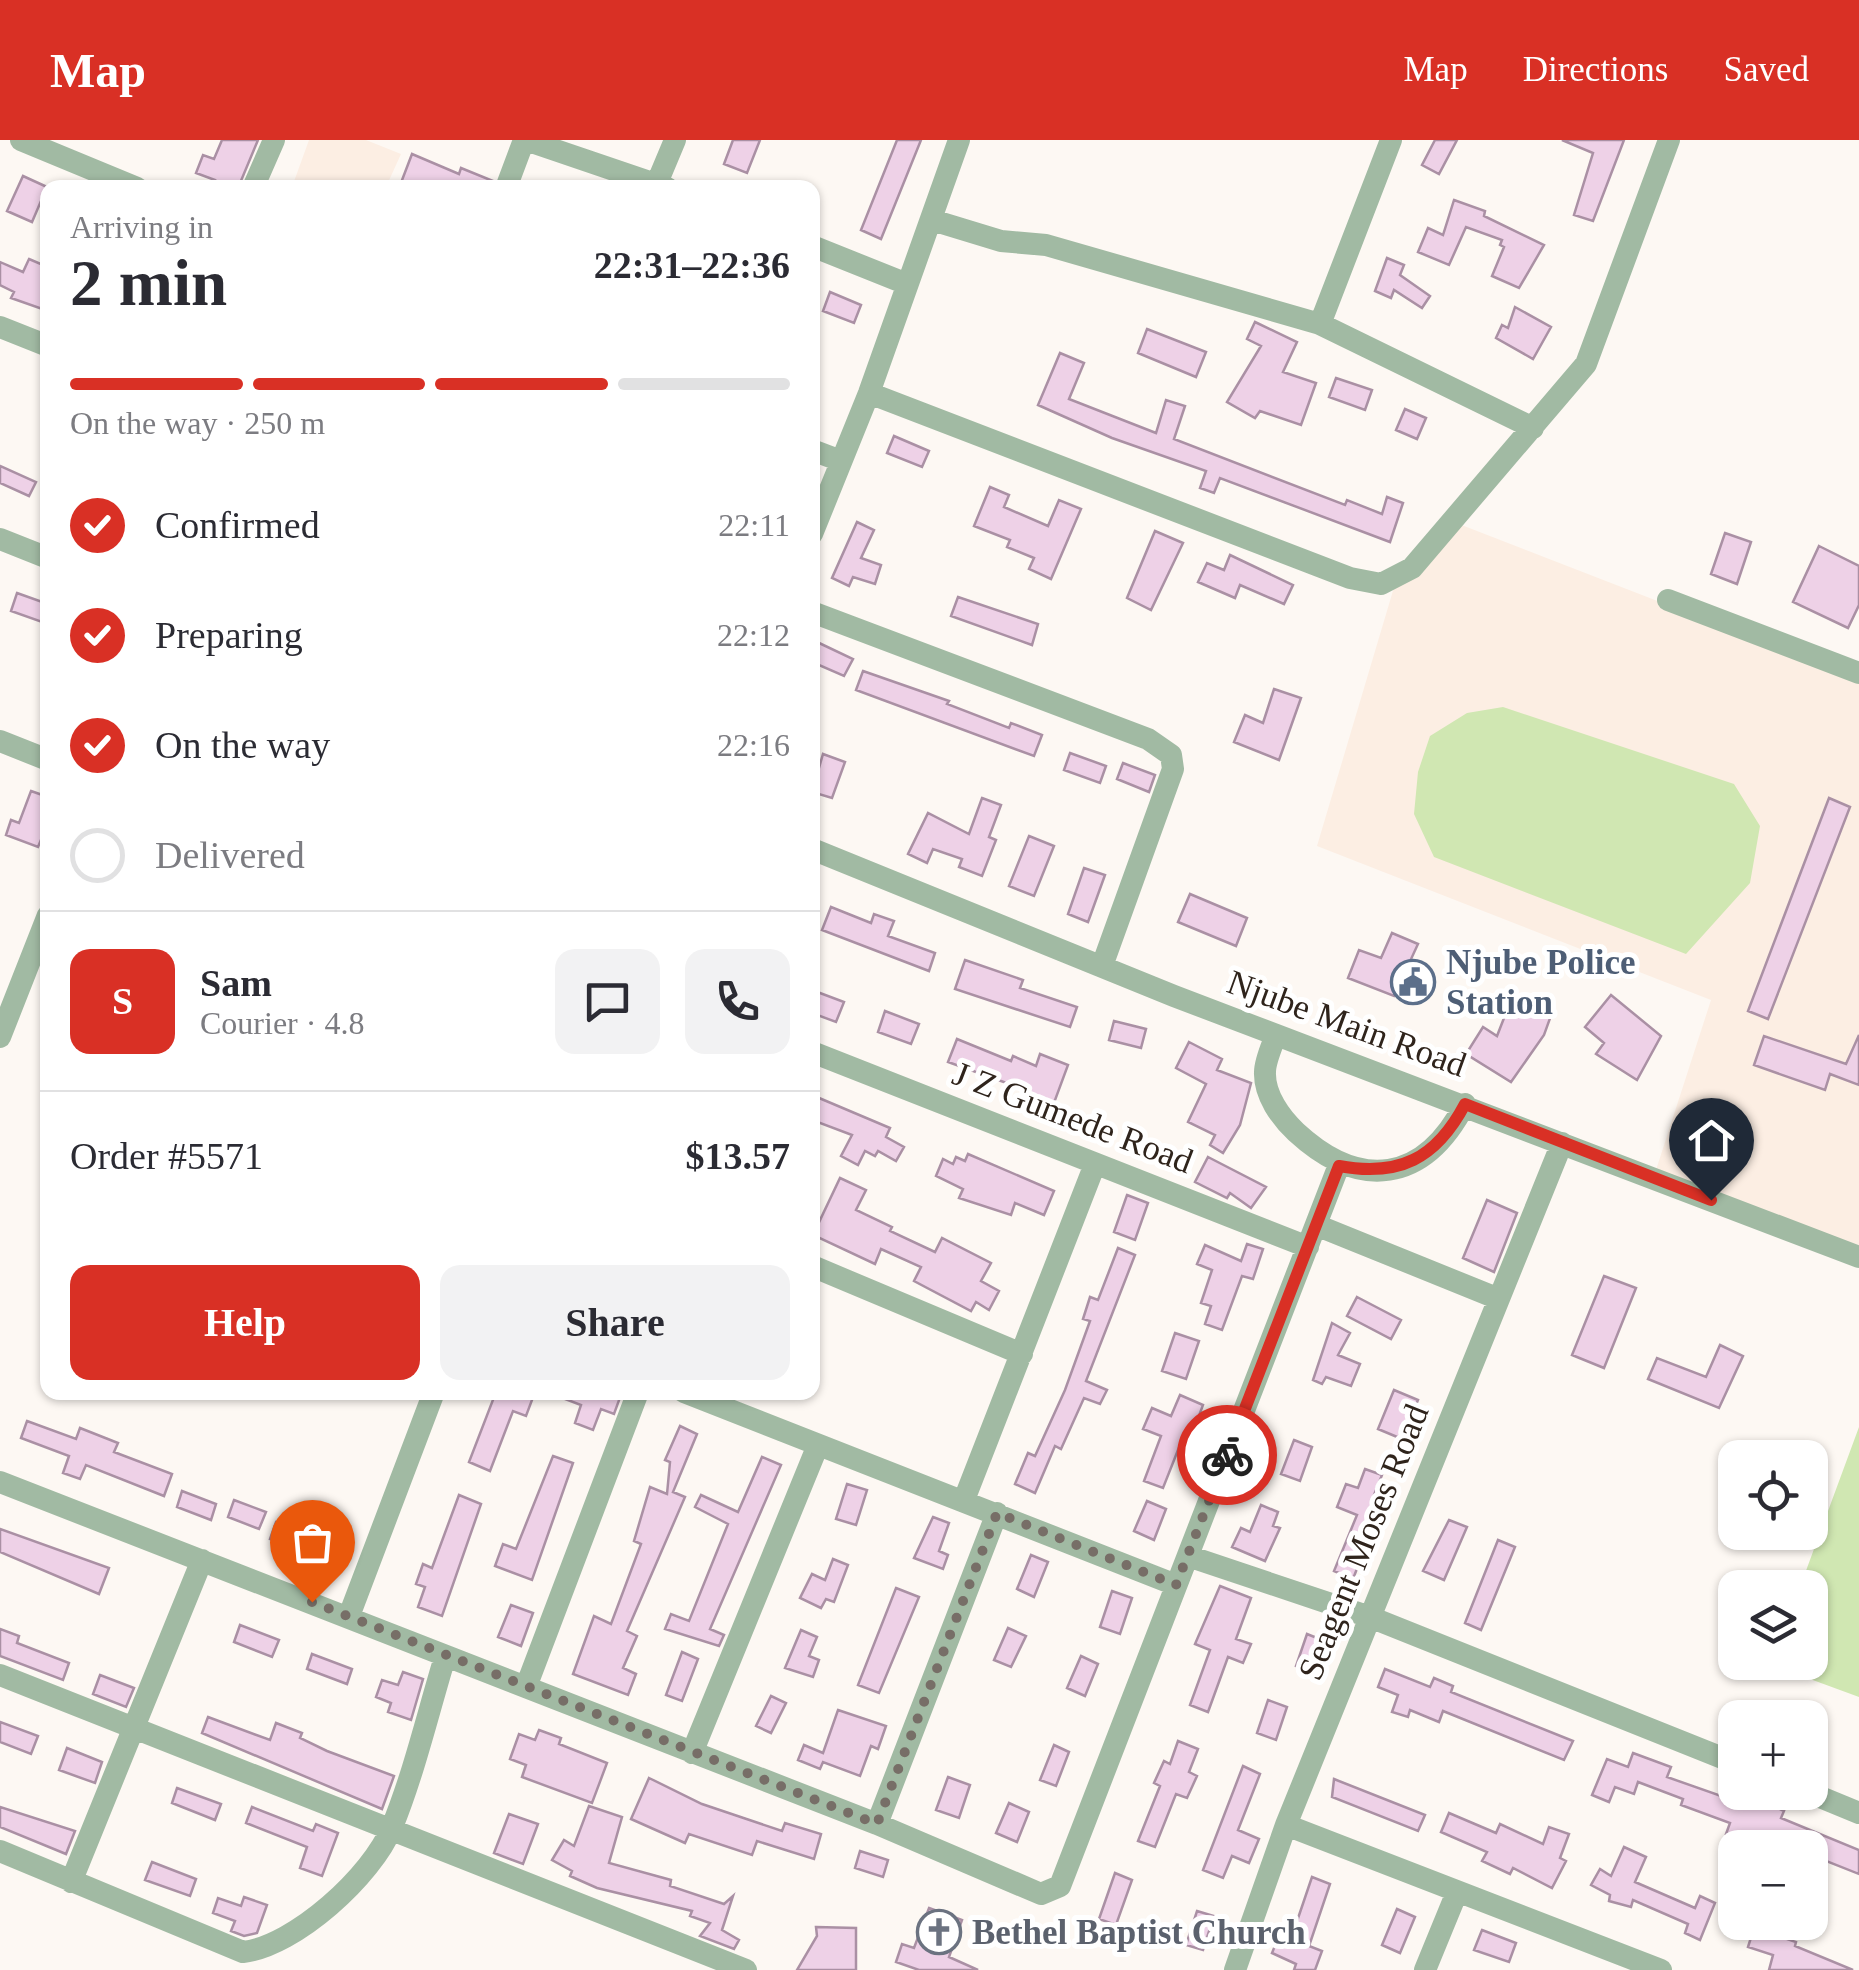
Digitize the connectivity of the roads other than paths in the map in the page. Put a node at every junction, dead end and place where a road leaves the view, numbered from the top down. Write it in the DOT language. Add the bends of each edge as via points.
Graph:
graph roads {
  1 [pos="20,140"];
  2 [pos="274,140"];
  3 [pos="525,140"];
  4 [pos="675,140"];
  5 [pos="959,140"];
  6 [pos="1391,140"];
  7 [pos="1670,140"];
  8 [pos="118,180"];
  9 [pos="256,180"];
  10 [pos="509,180"];
  11 [pos="647,180"];
  12 [pos="663,180"];
  13 [pos="932,220"];
  14 [pos="820,249"];
  15 [pos="907,284"];
  16 [pos="1320,324"];
  17 [pos="0,328"];
  18 [pos="40,343"];
  19 [pos="869,394"];
  20 [pos="1533,428"];
  21 [pos="820,453"];
  22 [pos="841,461"];
  23 [pos="820,514"];
  24 [pos="0,539"];
  25 [pos="40,555"];
  26 [pos="1668,600"];
  27 [pos="820,615"];
  28 [pos="1859,672"];
  29 [pos="0,741"];
  30 [pos="40,757"];
  31 [pos="820,852"];
  32 [pos="40,935"];
  33 [pos="1102,966"];
  34 [pos="1276,1035"];
  35 [pos="0,1037"];
  36 [pos="820,1055"];
  37 [pos="1465,1104"];
  38 [pos="1562,1143"];
  39 [pos="1095,1164"];
  40 [pos="1339,1166"];
  41 [pos="1312,1236"];
  42 [pos="1859,1257"];
  43 [pos="820,1269"];
  44 [pos="1499,1299"];
  45 [pos="1022,1354"];
  46 [pos="431,1400"];
  47 [pos="635,1400"];
  48 [pos="739,1402"];
  49 [pos="818,1446"];
  50 [pos="0,1482"];
  51 [pos="964,1500"];
  52 [pos="997,1513"];
  53 [pos="1188,1556"];
  54 [pos="202,1560"];
  55 [pos="1176,1585"];
  56 [pos="349,1616"];
  57 [pos="1370,1617"];
  58 [pos="445,1657"];
  59 [pos="0,1675"];
  60 [pos="526,1687"];
  61 [pos="133,1728"];
  62 [pos="692,1753"];
  63 [pos="1718,1756"];
  64 [pos="1828,1800"];
  65 [pos="1859,1813"];
  66 [pos="877,1824"];
  67 [pos="1286,1826"];
  68 [pos="390,1831"];
  69 [pos="0,1851"];
  70 [pos="70,1882"];
  71 [pos="1456,1892"];
  72 [pos="746,1970"];
  73 [pos="1235,1970"];
  74 [pos="1425,1970"];
  75 [pos="1661,1970"];
  1 -- 8 [label="street"];
  2 -- 9 [label="street"];
  3 -- 10 [label="street"];
  3 -- 11 [label="street"];
  4 -- 12 [label="street"];
  5 -- 13 [label="street"];
  6 -- 16 [label="street"];
  7 -- 20 [label="street" via="1586,364"];
  13 -- 15 [label="street"];
  13 -- 16 [label="street" via="1001,241 1046,245"];
  14 -- 15 [label="street"];
  15 -- 19 [label="street"];
  16 -- 20 [label="street"];
  17 -- 18 [label="street"];
  19 -- 20 [label="street" via="1380,584 1412,568"];
  19 -- 22 [label="street"];
  21 -- 22 [label="street"];
  22 -- 23 [label="street"];
  24 -- 25 [label="street"];
  26 -- 28 [label="street"];
  27 -- 33 [label="street" via="1148,739 1172,755 1174,769"];
  29 -- 30 [label="street"];
  31 -- 33 [label="street, Njube Main Road"];
  32 -- 35 [label="street"];
  33 -- 34 [label="street, Njube Main Road"];
  34 -- 37 [label="street, Njube Main Road"];
  34 -- 40 [label="street" via="1264,1071 1268,1094 1286,1122"];
  36 -- 39 [label="street, J Z Gumede Road"];
  37 -- 38 [label="street, Njube Main Road"];
  37 -- 40 [label="street" via="1452,1129 1406,1167 1370,1172"];
  38 -- 42 [label="street, Njube Main Road"];
  38 -- 44 [label="street, Seagent Moses Road"];
  39 -- 41 [label="street, J Z Gumede Road"];
  39 -- 45 [label="street"];
  40 -- 41 [label="street"];
  41 -- 44 [label="street, J Z Gumede Road"];
  41 -- 53 [label="street"];
  43 -- 45 [label="street"];
  44 -- 57 [label="street, Seagent Moses Road"];
  45 -- 51 [label="street"];
  46 -- 56 [label="street"];
  47 -- 60 [label="street"];
  48 -- 49 [label="street"];
  49 -- 51 [label="street"];
  49 -- 62 [label="street"];
  50 -- 54 [label="street"];
  51 -- 52 [label="street"];
  52 -- 55 [label="street"];
  52 -- 66 [label="street"];
  53 -- 55 [label="street"];
  53 -- 57 [label="street"];
  54 -- 56 [label="street"];
  54 -- 61 [label="street"];
  55 -- 66 [label="street" via="1053,1892 1041,1894"];
  56 -- 58 [label="street"];
  57 -- 63 [label="street"];
  57 -- 67 [label="street, Seagent Moses Road"];
  58 -- 60 [label="street"];
  58 -- 68 [label="street"];
  59 -- 61 [label="street"];
  60 -- 62 [label="street"];
  61 -- 68 [label="street"];
  61 -- 70 [label="street"];
  62 -- 66 [label="street"];
  64 -- 65 [label="street"];
  67 -- 71 [label="street"];
  67 -- 73 [label="street, Seagent Moses Road"];
  68 -- 70 [label="street" via="338,1899 262,1950 242,1952"];
  68 -- 72 [label="street"];
  69 -- 70 [label="street"];
  71 -- 74 [label="street"];
  71 -- 75 [label="street"];
}
